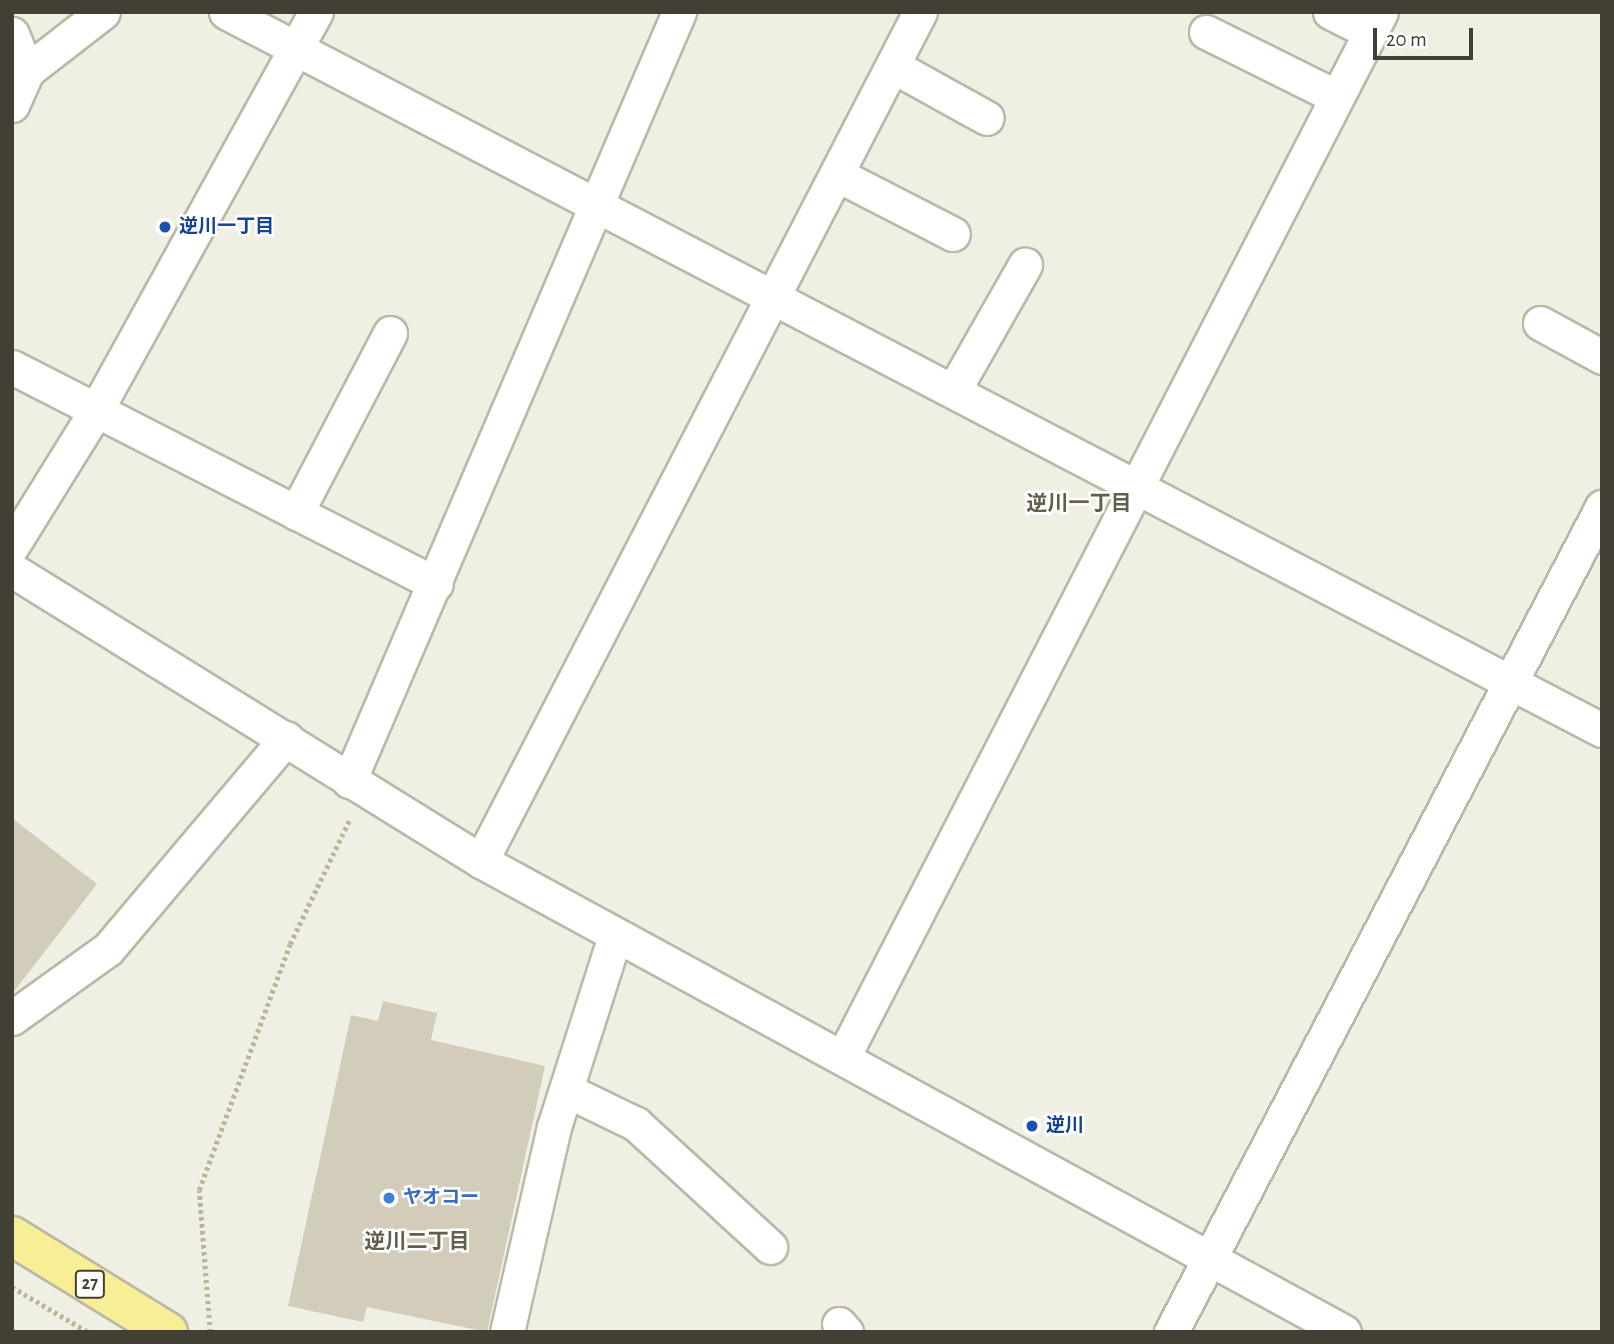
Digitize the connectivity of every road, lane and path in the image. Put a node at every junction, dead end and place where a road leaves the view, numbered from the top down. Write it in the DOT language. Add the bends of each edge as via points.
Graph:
graph roads {
  1 [pos="103,12"];
  2 [pos="226,12"];
  3 [pos="316,12"];
  4 [pos="679,12"];
  5 [pos="920,12"];
  6 [pos="1330,12"];
  7 [pos="1376,22"];
  8 [pos="1206,32"];
  9 [pos="12,34"];
  10 [pos="295,50"];
  11 [pos="893,66"];
  12 [pos="27,71"];
  13 [pos="1337,97"];
  14 [pos="12,105"];
  15 [pos="987,118"];
  16 [pos="838,175"];
  17 [pos="599,203"];
  18 [pos="953,234"];
  19 [pos="1025,265"];
  20 [pos="771,299"];
  21 [pos="1540,323"];
  22 [pos="390,333"];
  23 [pos="1602,358"];
  24 [pos="12,366"];
  25 [pos="955,388"];
  26 [pos="95,412"];
  27 [pos="1136,487"];
  28 [pos="1602,507"];
  29 [pos="296,513"];
  30 [pos="12,546"];
  31 [pos="12,570"];
  32 [pos="436,584"];
  33 [pos="1511,684"];
  34 [pos="1602,730"];
  35 [pos="286,738"];
  36 [pos="356,785"];
  37 [pos="481,861"];
  38 [pos="615,936"];
  39 [pos="12,1018"];
  40 [pos="843,1057"];
  41 [pos="566,1090"];
  42 [pos="12,1236"];
  43 [pos="770,1247"];
  44 [pos="1208,1257"];
  45 [pos="12,1287"];
  46 [pos="88,1332"];
  47 [pos="168,1332"];
  48 [pos="209,1332"];
  49 [pos="507,1332"];
  50 [pos="1171,1332"];
  51 [pos="1344,1332"];
  1 -- 12 [label="street"];
  2 -- 10 [label="street"];
  3 -- 10 [label="street"];
  4 -- 17 [label="street"];
  5 -- 11 [label="street"];
  6 -- 7 [label="street"];
  7 -- 13 [label="street"];
  8 -- 13 [label="street"];
  9 -- 12 [label="street"];
  10 -- 17 [label="street"];
  10 -- 26 [label="street"];
  11 -- 15 [label="street"];
  11 -- 16 [label="street"];
  12 -- 14 [label="street"];
  13 -- 27 [label="street"];
  16 -- 18 [label="street"];
  16 -- 20 [label="street"];
  17 -- 20 [label="street"];
  17 -- 32 [label="street"];
  19 -- 25 [label="street"];
  20 -- 25 [label="street"];
  20 -- 37 [label="street"];
  21 -- 23 [label="street"];
  22 -- 29 [label="street"];
  24 -- 26 [label="street"];
  25 -- 27 [label="street"];
  26 -- 29 [label="street"];
  26 -- 30 [label="street"];
  27 -- 33 [label="street"];
  27 -- 40 [label="street"];
  28 -- 33 [label="street"];
  29 -- 32 [label="street"];
  31 -- 35 [label="street"];
  32 -- 36 [label="street"];
  33 -- 34 [label="street"];
  33 -- 44 [label="street"];
  35 -- 36 [label="street"];
  35 -- 39 [label="street" via="108,949"];
  36 -- 37 [label="street"];
  36 -- 48 [label="path" via="290,944 199,1189"];
  37 -- 38 [label="street"];
  38 -- 40 [label="street"];
  38 -- 41 [label="street"];
  40 -- 44 [label="street"];
  41 -- 43 [label="street" via="636,1124"];
  41 -- 49 [label="street"];
  42 -- 47 [label="main road, 27"];
  44 -- 50 [label="street"];
  44 -- 51 [label="street"];
  45 -- 46 [label="path"];
}
